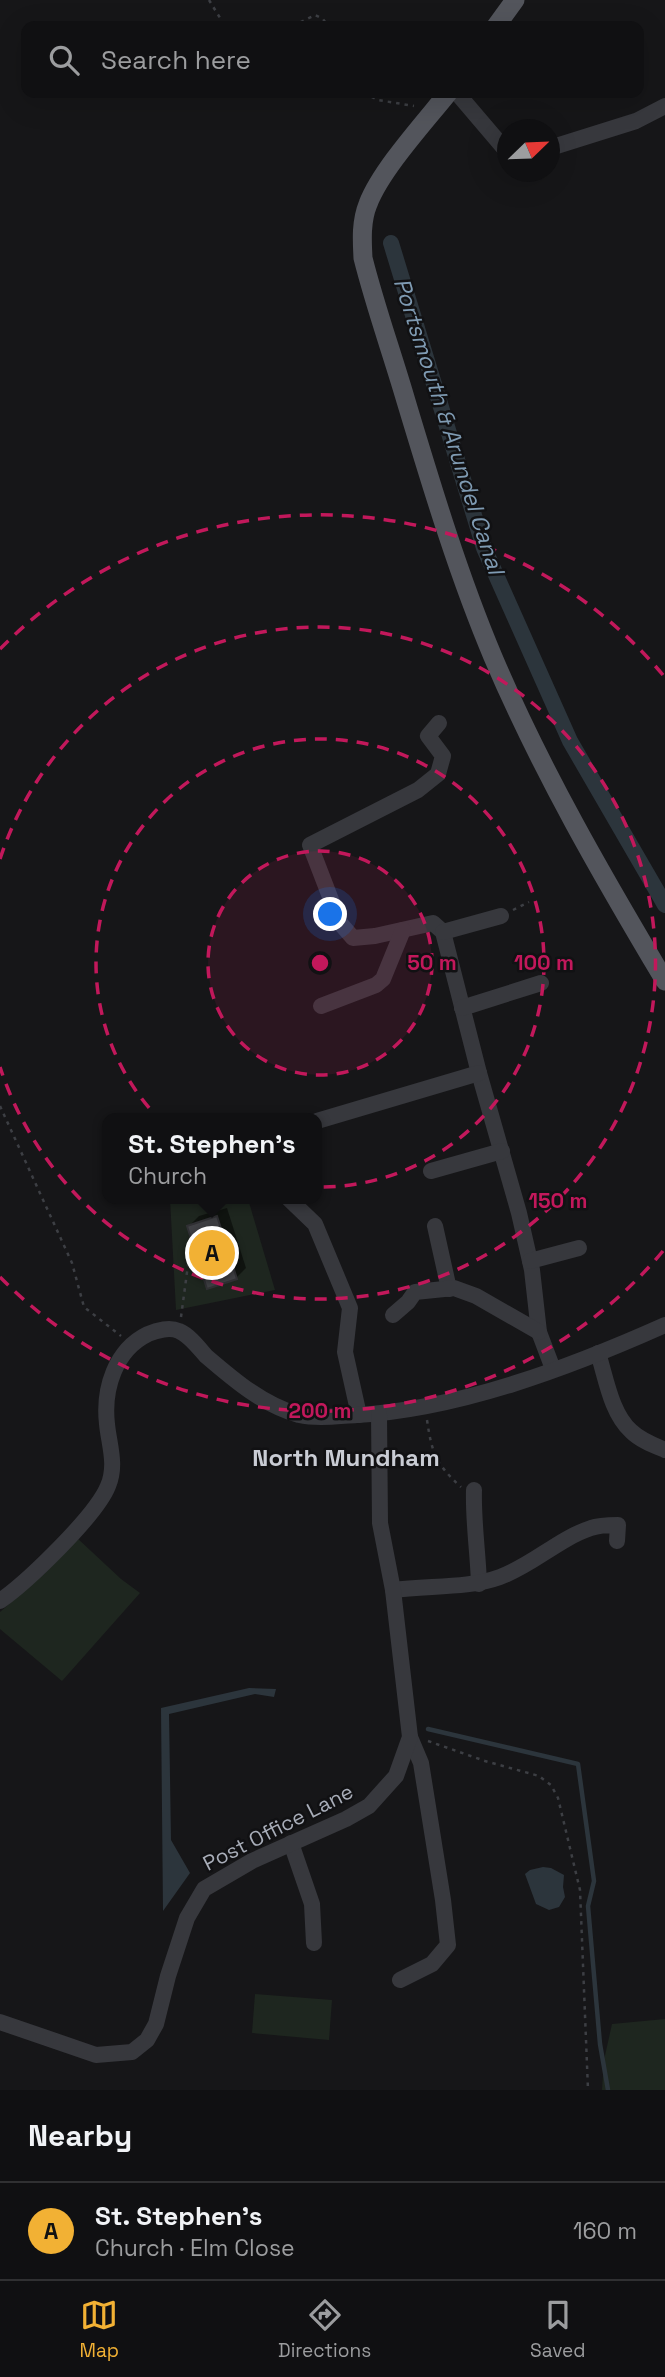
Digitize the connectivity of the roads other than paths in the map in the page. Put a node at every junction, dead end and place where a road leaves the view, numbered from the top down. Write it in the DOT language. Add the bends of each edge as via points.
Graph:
graph roads {
  1 [pos="515,0"];
  2 [pos="500,21"];
  3 [pos="444,98"];
  4 [pos="461,98"];
  5 [pos="665,106"];
  6 [pos="497,140"];
  7 [pos="560,145"];
  8 [pos="439,723"];
  9 [pos="501,916"];
  10 [pos="403,930"];
  11 [pos="443,932"];
  12 [pos="665,981"];
  13 [pos="541,983"];
  14 [pos="321,1006"];
  15 [pos="462,1008"];
  16 [pos="479,1073"];
  17 [pos="322,1120"];
  18 [pos="502,1151"];
  19 [pos="431,1171"];
  20 [pos="294,1204"];
  21 [pos="435,1226"];
  22 [pos="579,1248"];
  23 [pos="530,1261"];
  24 [pos="449,1289"];
  25 [pos="393,1315"];
  26 [pos="665,1325"];
  27 [pos="539,1332"];
  28 [pos="598,1353"];
  29 [pos="553,1369"];
  30 [pos="379,1414"];
  31 [pos="359,1415"];
  32 [pos="665,1450"];
  33 [pos="474,1490"];
  34 [pos="617,1541"];
  35 [pos="479,1584"];
  36 [pos="393,1590"];
  37 [pos="0,1601"];
  38 [pos="410,1737"];
  39 [pos="291,1843"];
  40 [pos="314,1943"];
  41 [pos="400,1980"];
  42 [pos="0,2022"];
  1 -- 2 [label="main road"];
  3 -- 12 [label="main road" via="368,203 362,240 370,287 440,510 493,658 569,814"];
  4 -- 6 [label="street"];
  5 -- 7 [label="street" via="636,121"];
  8 -- 10 [label="street" via="428,736 443,756 438,774 418,790 310,845 340,923 353,938"];
  9 -- 11 [label="street"];
  10 -- 11 [label="street" via="433,923"];
  10 -- 14 [label="street" via="383,979"];
  11 -- 15 [label="street"];
  13 -- 15 [label="street"];
  15 -- 16 [label="street"];
  16 -- 17 [label="street"];
  16 -- 18 [label="street"];
  18 -- 19 [label="street"];
  18 -- 23 [label="street"];
  20 -- 31 [label="street" via="315,1224 350,1308 345,1352"];
  21 -- 24 [label="street"];
  22 -- 23 [label="street"];
  23 -- 27 [label="street"];
  24 -- 25 [label="street" via="415,1292"];
  24 -- 27 [label="street" via="476,1296"];
  26 -- 28 [label="street"];
  27 -- 29 [label="street"];
  28 -- 29 [label="street"];
  28 -- 32 [label="street" via="623,1420 642,1440"];
  29 -- 30 [label="street" via="425,1407"];
  30 -- 31 [label="street"];
  30 -- 36 [label="street, Post Office Lane" via="380,1523"];
  31 -- 37 [label="street" via="300,1415 263,1401 179,1331 162,1329 148,1334 131,1345 107,1392 112,1470 103,1497 56,1550"];
  33 -- 35 [label="street"];
  34 -- 35 [label="street" via="618,1525 593,1527 523,1569"];
  35 -- 36 [label="street"];
  36 -- 38 [label="street, Post Office Lane"];
  38 -- 39 [label="street, Post Office Lane" via="396,1776 369,1806"];
  38 -- 41 [label="street" via="421,1763 448,1945 432,1964"];
  39 -- 40 [label="street" via="312,1904"];
  39 -- 42 [label="street, Post Office Lane" via="204,1889 187,1918 156,2024 147,2040 132,2052 96,2055"];
}
